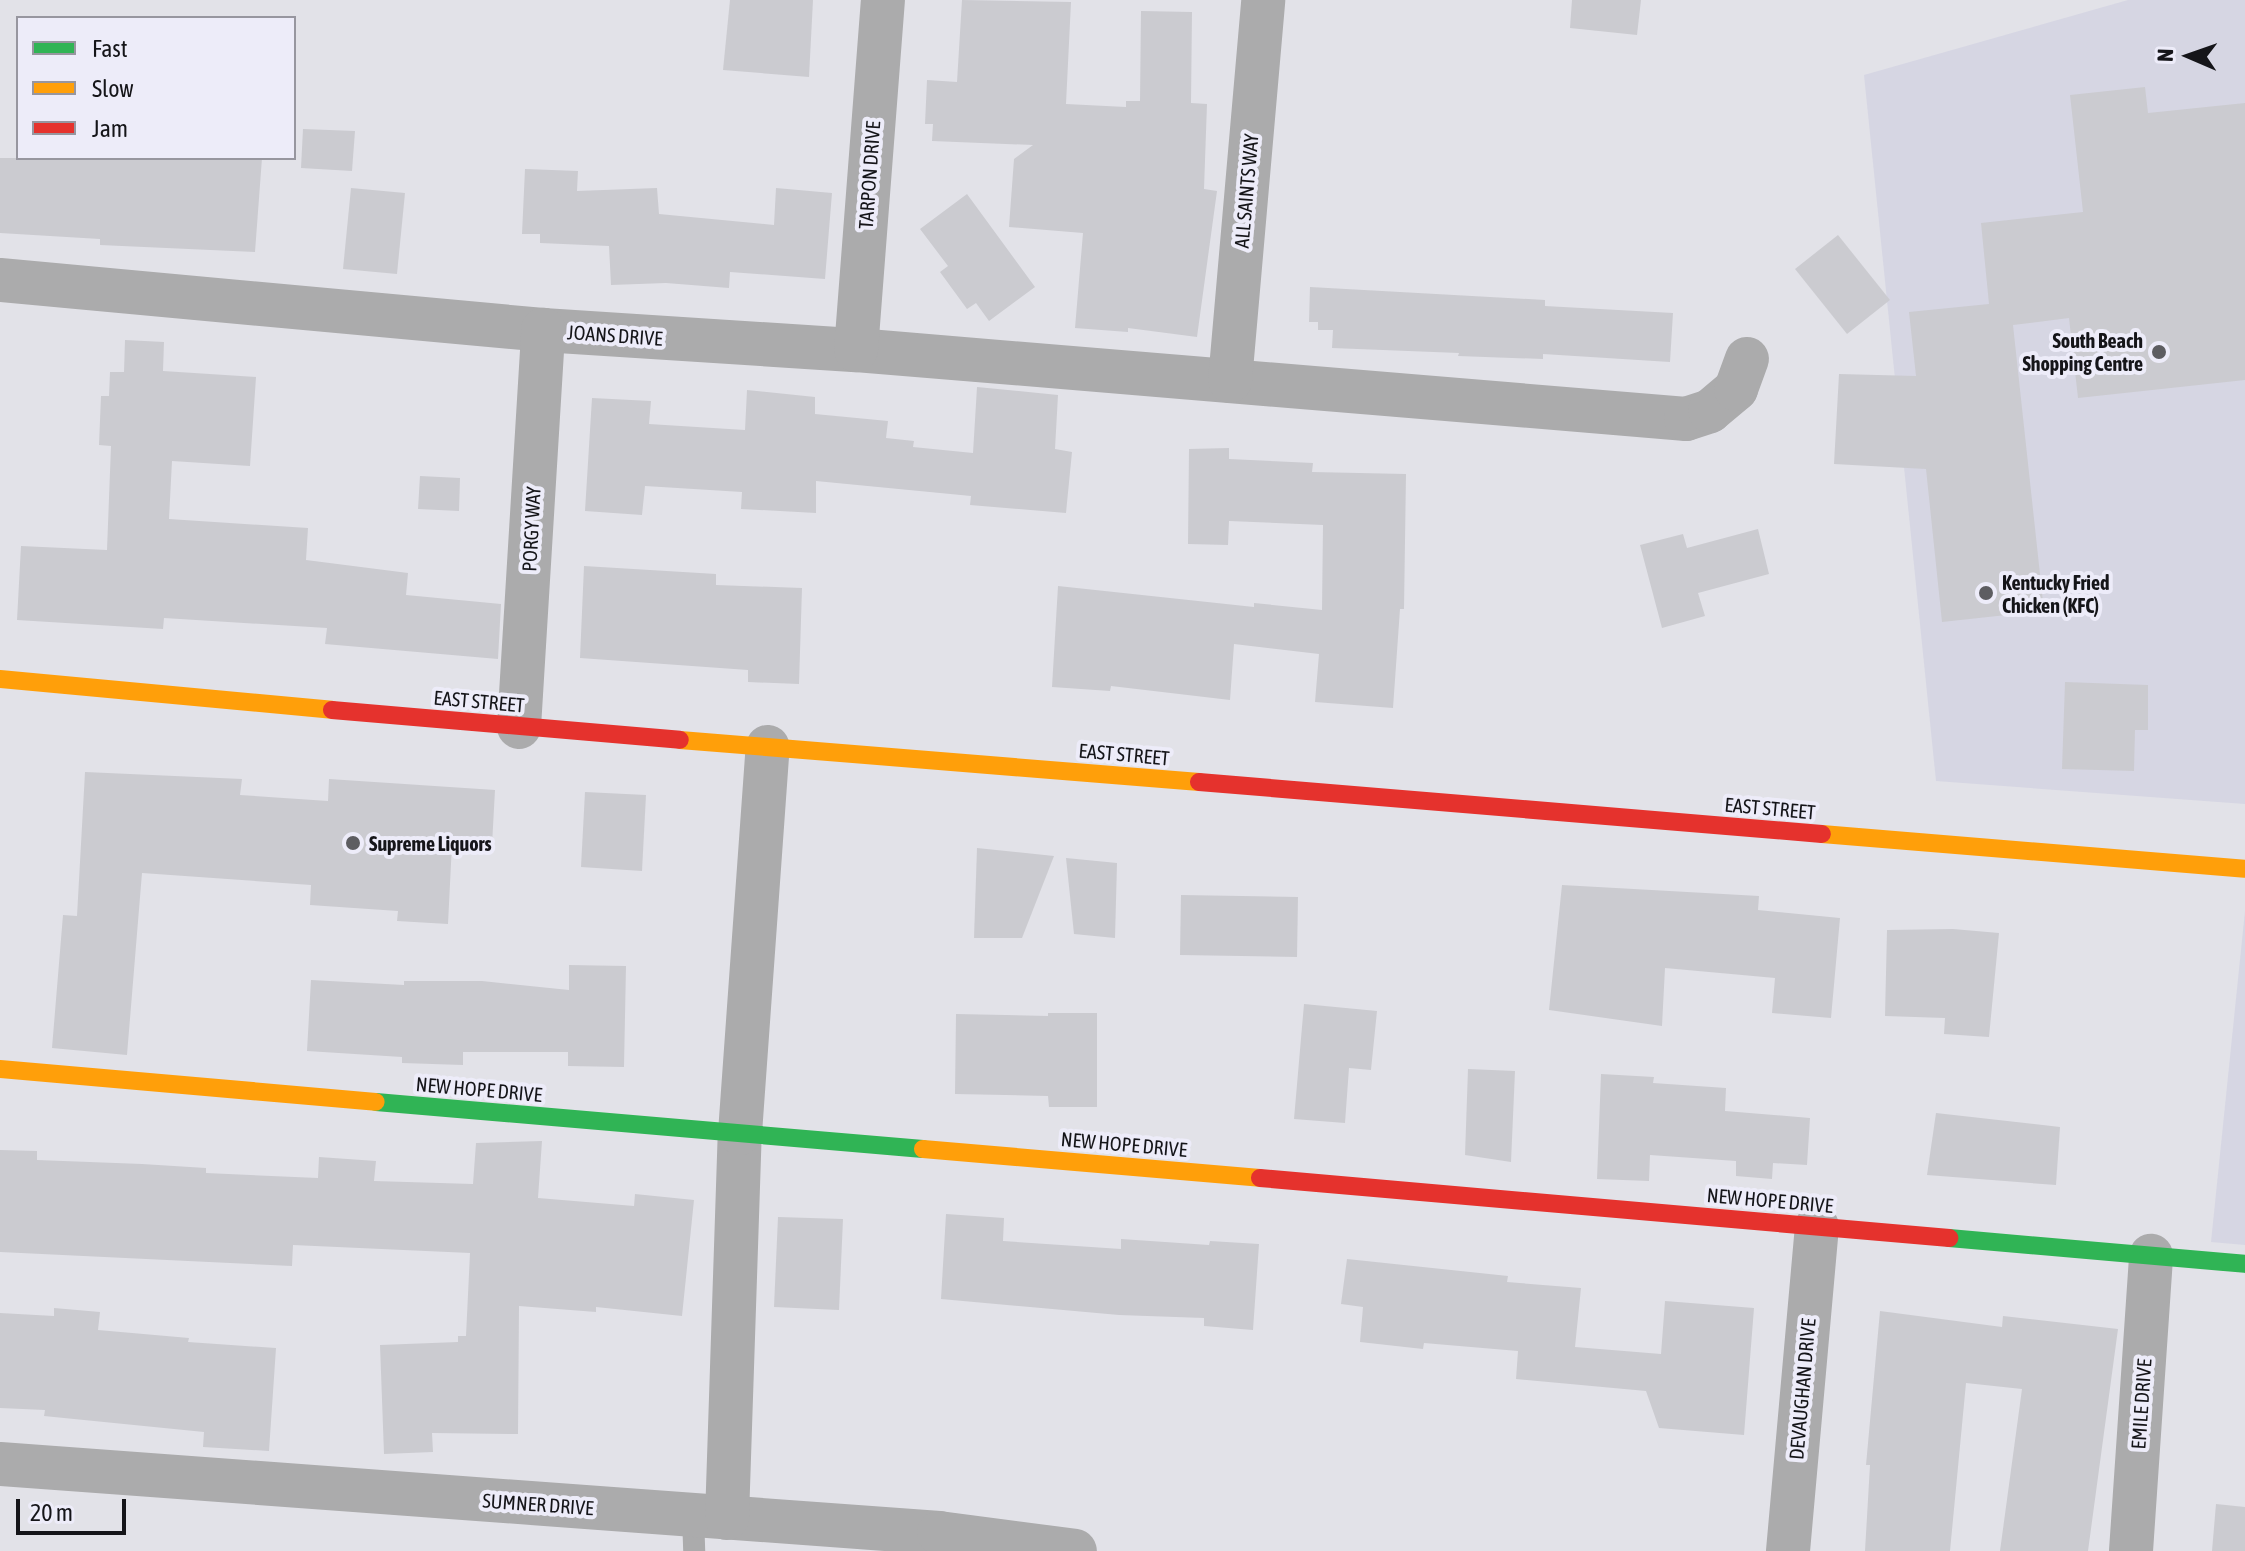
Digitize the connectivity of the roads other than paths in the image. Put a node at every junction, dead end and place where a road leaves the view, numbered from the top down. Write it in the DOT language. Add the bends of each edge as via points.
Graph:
graph roads {
  1 [pos="883,0"];
  2 [pos="1263,0"];
  3 [pos="0,280"];
  4 [pos="543,330"];
  5 [pos="856,350"];
  6 [pos="1747,359"];
  7 [pos="1230,381"];
  8 [pos="0,679"];
  9 [pos="519,727"];
  10 [pos="768,747"];
  11 [pos="2245,869"];
  12 [pos="0,1069"];
  13 [pos="740,1133"];
  14 [pos="1817,1226"];
  15 [pos="2151,1256"];
  16 [pos="2245,1264"];
  17 [pos="0,1464"];
  18 [pos="705,1528"];
  19 [pos="937,1542"];
  20 [pos="1075,1551"];
  21 [pos="1788,1551"];
  22 [pos="2131,1551"];
  1 -- 5 [label="street, TARPON DRIVE"];
  2 -- 7 [label="street, ALL SAINTS WAY"];
  3 -- 4 [label="street, JOANS DRIVE"];
  4 -- 5 [label="street, JOANS DRIVE"];
  4 -- 9 [label="street, PORGY WAY"];
  5 -- 7 [label="street, JOANS DRIVE"];
  6 -- 7 [label="street, JOANS DRIVE" via="1736,389 1710,411 1686,419"];
  8 -- 9 [label="street, EAST STREET"];
  9 -- 10 [label="street, EAST STREET"];
  10 -- 11 [label="street, EAST STREET"];
  10 -- 13 [label="street"];
  12 -- 13 [label="street, NEW HOPE DRIVE"];
  13 -- 14 [label="street, NEW HOPE DRIVE"];
  13 -- 18 [label="street"];
  14 -- 15 [label="street, NEW HOPE DRIVE"];
  14 -- 21 [label="street, DEVAUGHAN DRIVE"];
  15 -- 16 [label="street, NEW HOPE DRIVE"];
  15 -- 22 [label="street, EMILE DRIVE"];
  17 -- 18 [label="street, SUMNER DRIVE"];
  18 -- 19 [label="street, SUMNER DRIVE"];
  19 -- 20 [label="street, SUMNER DRIVE"];
}
